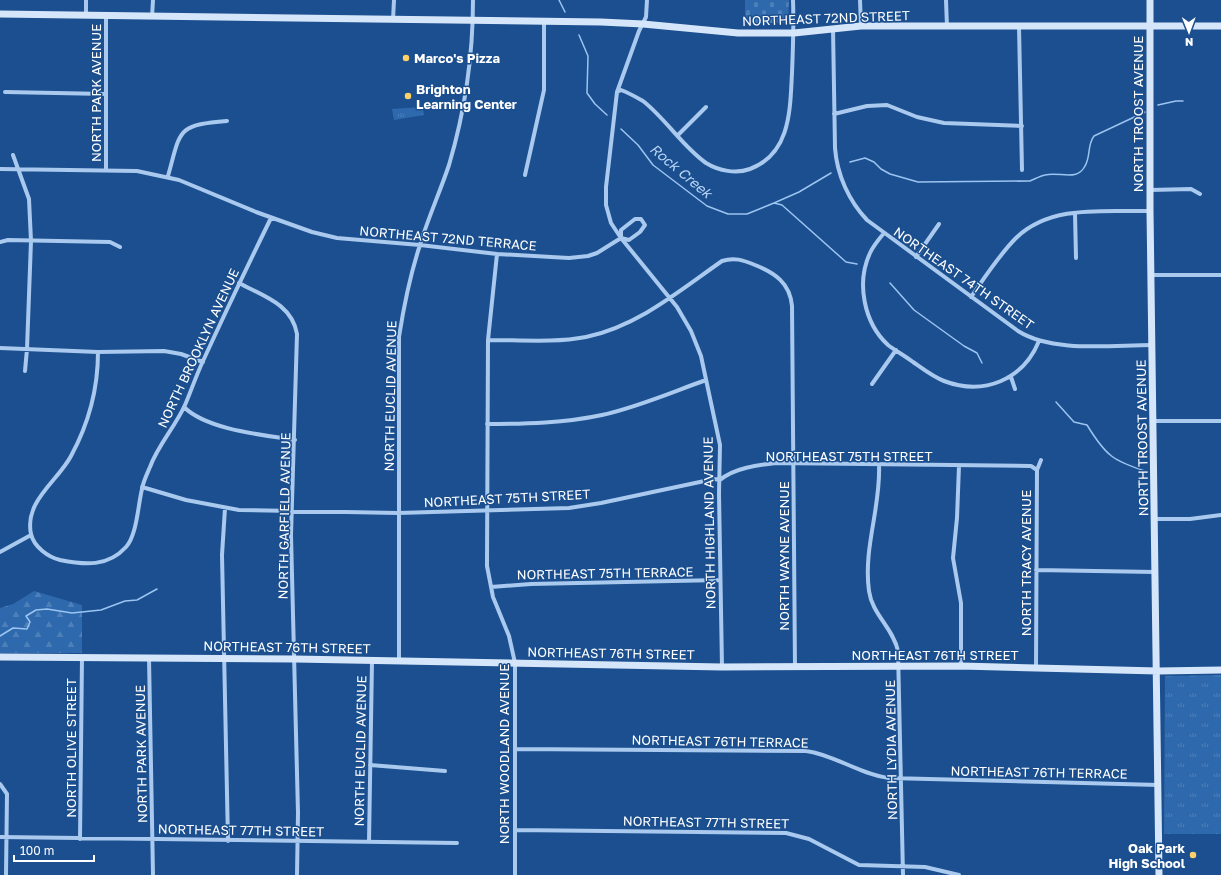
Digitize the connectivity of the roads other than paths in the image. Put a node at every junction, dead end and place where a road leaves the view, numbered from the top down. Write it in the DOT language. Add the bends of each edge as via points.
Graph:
graph roads {
  1 [pos="86,0"];
  2 [pos="153,0"];
  3 [pos="394,0"];
  4 [pos="473,0"];
  5 [pos="646,0"];
  6 [pos="793,0"];
  7 [pos="860,0"];
  8 [pos="946,0"];
  9 [pos="1150,0"];
  10 [pos="0,14"];
  11 [pos="86,16"];
  12 [pos="106,16"];
  13 [pos="152,17"];
  14 [pos="393,20"];
  15 [pos="473,21"];
  16 [pos="544,22"];
  17 [pos="643,24"];
  18 [pos="861,26"];
  19 [pos="1221,26"];
  20 [pos="947,27"];
  21 [pos="1019,27"];
  22 [pos="1150,27"];
  23 [pos="833,28"];
  24 [pos="794,33"];
  25 [pos="5,92"];
  26 [pos="617,92"];
  27 [pos="106,94"];
  28 [pos="706,107"];
  29 [pos="834,114"];
  30 [pos="227,121"];
  31 [pos="1022,126"];
  32 [pos="678,135"];
  33 [pos="13,155"];
  34 [pos="0,169"];
  35 [pos="18,169"];
  36 [pos="106,170"];
  37 [pos="1022,170"];
  38 [pos="525,175"];
  39 [pos="168,176"];
  40 [pos="1150,190"];
  41 [pos="1200,194"];
  42 [pos="1150,211"];
  43 [pos="1076,213"];
  44 [pos="271,218"];
  45 [pos="939,224"];
  46 [pos="884,233"];
  47 [pos="621,238"];
  48 [pos="31,241"];
  49 [pos="0,242"];
  50 [pos="420,245"];
  51 [pos="120,246"];
  52 [pos="497,254"];
  53 [pos="916,257"];
  54 [pos="1076,258"];
  55 [pos="1151,275"];
  56 [pos="1221,275"];
  57 [pos="239,283"];
  58 [pos="670,297"];
  59 [pos="971,297"];
  60 [pos="488,340"];
  61 [pos="1039,341"];
  62 [pos="1152,345"];
  63 [pos="0,348"];
  64 [pos="27,349"];
  65 [pos="896,350"];
  66 [pos="98,352"];
  67 [pos="203,362"];
  68 [pos="24,371"];
  69 [pos="1011,377"];
  70 [pos="706,380"];
  71 [pos="872,384"];
  72 [pos="1015,389"];
  73 [pos="184,407"];
  74 [pos="1154,421"];
  75 [pos="1221,421"];
  76 [pos="487,424"];
  77 [pos="295,440"];
  78 [pos="1041,460"];
  79 [pos="793,463"];
  80 [pos="879,465"];
  81 [pos="959,466"];
  82 [pos="1037,470"];
  83 [pos="720,480"];
  84 [pos="142,487"];
  85 [pos="225,508"];
  86 [pos="487,510"];
  87 [pos="292,512"];
  88 [pos="398,513"];
  89 [pos="1221,515"];
  90 [pos="1155,519"];
  91 [pos="32,536"];
  92 [pos="0,552"];
  93 [pos="1036,570"];
  94 [pos="1156,572"];
  95 [pos="720,580"];
  96 [pos="491,587"];
  97 [pos="0,657"];
  98 [pos="82,657"];
  99 [pos="149,657"];
  100 [pos="225,658"];
  101 [pos="295,659"];
  102 [pos="372,660"];
  103 [pos="399,661"];
  104 [pos="515,663"];
  105 [pos="961,666"];
  106 [pos="722,667"];
  107 [pos="795,667"];
  108 [pos="899,667"];
  109 [pos="1036,668"];
  110 [pos="1221,670"];
  111 [pos="1158,671"];
  112 [pos="516,749"];
  113 [pos="370,765"];
  114 [pos="445,771"];
  115 [pos="902,779"];
  116 [pos="0,784"];
  117 [pos="1159,785"];
  118 [pos="516,830"];
  119 [pos="0,837"];
  120 [pos="7,838"];
  121 [pos="80,838"];
  122 [pos="152,839"];
  123 [pos="298,840"];
  124 [pos="228,841"];
  125 [pos="369,842"];
  126 [pos="457,843"];
  127 [pos="903,866"];
  128 [pos="6,875"];
  129 [pos="153,875"];
  130 [pos="298,875"];
  131 [pos="515,875"];
  132 [pos="903,875"];
  133 [pos="959,875"];
  134 [pos="1159,875"];
  1 -- 11 [label="street, NORTH PARK AVENUE"];
  2 -- 13 [label="street"];
  3 -- 14 [label="street"];
  4 -- 15 [label="street"];
  5 -- 17 [label="street, NORTH HIGHLAND AVENUE" via="646,17"];
  6 -- 24 [label="street"];
  7 -- 18 [label="street"];
  8 -- 20 [label="street"];
  9 -- 22 [label="street, NORTH TROOST AVENUE"];
  10 -- 11 [label="street, NORTHEAST 72ND STREET"];
  11 -- 12 [label="street, NORTHEAST 72ND STREET"];
  12 -- 13 [label="street, NORTHEAST 72ND STREET"];
  12 -- 27 [label="street, NORTH PARK AVENUE"];
  13 -- 14 [label="street, NORTHEAST 72ND STREET"];
  14 -- 15 [label="street, NORTHEAST 72ND STREET"];
  15 -- 16 [label="street, NORTHEAST 72ND STREET"];
  15 -- 50 [label="street, NORTH EUCLID AVENUE" via="472,57 461,114 449,164"];
  16 -- 17 [label="street, NORTHEAST 72ND STREET"];
  16 -- 38 [label="street" via="544,90"];
  17 -- 24 [label="street, NORTHEAST 72ND STREET" via="738,33"];
  17 -- 26 [label="street, NORTH HIGHLAND AVENUE"];
  18 -- 20 [label="street, NORTHEAST 72ND STREET"];
  18 -- 23 [label="street, NORTHEAST 72ND STREET"];
  19 -- 22 [label="street, NORTHEAST 72ND STREET"];
  20 -- 21 [label="street, NORTHEAST 72ND STREET"];
  21 -- 22 [label="street, NORTHEAST 72ND STREET"];
  21 -- 31 [label="street"];
  22 -- 40 [label="street, NORTH TROOST AVENUE"];
  23 -- 24 [label="street, NORTHEAST 72ND STREET"];
  23 -- 29 [label="street, NORTHEAST 74TH STREET"];
  24 -- 32 [label="street" via="789,120 783,138 770,157 748,170 727,171 707,163"];
  25 -- 27 [label="street"];
  26 -- 32 [label="street" via="621,90 644,102"];
  26 -- 47 [label="street, NORTH HIGHLAND AVENUE" via="605,194 609,216"];
  27 -- 36 [label="street, NORTH PARK AVENUE"];
  28 -- 32 [label="street"];
  29 -- 31 [label="street" via="861,106 887,105 917,117 944,123"];
  29 -- 46 [label="street, NORTHEAST 74TH STREET" via="835,155 843,182 861,214"];
  30 -- 39 [label="street" via="199,124 183,133"];
  31 -- 37 [label="street"];
  33 -- 35 [label="street"];
  34 -- 35 [label="street, NORTHEAST 72ND TERRACE"];
  35 -- 36 [label="street, NORTHEAST 72ND TERRACE"];
  35 -- 48 [label="street" via="29,199"];
  36 -- 39 [label="street, NORTHEAST 72ND TERRACE" via="142,171"];
  39 -- 44 [label="street, NORTHEAST 72ND TERRACE"];
  40 -- 41 [label="street" via="1191,189"];
  40 -- 42 [label="street, NORTH TROOST AVENUE"];
  42 -- 43 [label="street"];
  42 -- 55 [label="street, NORTH TROOST AVENUE"];
  43 -- 54 [label="street"];
  43 -- 59 [label="street" via="1050,217 1024,231 1008,247"];
  44 -- 50 [label="street, NORTHEAST 72ND TERRACE" via="337,238"];
  44 -- 57 [label="street, NORTH BROOKLYN AVENUE"];
  45 -- 53 [label="street"];
  46 -- 53 [label="street, NORTHEAST 74TH STREET"];
  46 -- 65 [label="street" via="867,260 864,282 865,306 877,332"];
  47 -- 47 [label="street" via="629,240 640,232 645,225 643,221 635,219 622,230"];
  47 -- 52 [label="street, NORTHEAST 72ND TERRACE" via="597,253 578,258"];
  47 -- 58 [label="street, NORTH HIGHLAND AVENUE"];
  48 -- 49 [label="street"];
  48 -- 51 [label="street" via="110,242"];
  48 -- 64 [label="street"];
  50 -- 52 [label="street, NORTHEAST 72ND TERRACE"];
  50 -- 88 [label="street, NORTH EUCLID AVENUE" via="405,298 399,337"];
  52 -- 60 [label="street, NORTH WOODLAND AVENUE"];
  53 -- 59 [label="street, NORTHEAST 74TH STREET"];
  55 -- 56 [label="street"];
  55 -- 62 [label="street, NORTH TROOST AVENUE"];
  57 -- 67 [label="street, NORTH BROOKLYN AVENUE"];
  57 -- 77 [label="street, NORTH GARFIELD AVENUE" via="283,306 295,326"];
  58 -- 60 [label="street" via="636,320 598,334 563,340"];
  58 -- 70 [label="street, NORTH HIGHLAND AVENUE" via="691,331 701,356"];
  58 -- 79 [label="street, NORTH WAYNE AVENUE" via="722,261 729,259 743,260 765,268 780,279 789,291 792,306"];
  59 -- 61 [label="street, NORTHEAST 74TH STREET" via="1018,331"];
  60 -- 76 [label="street, NORTH WOODLAND AVENUE"];
  61 -- 62 [label="street, NORTHEAST 74TH STREET" via="1059,345"];
  61 -- 69 [label="street" via="1026,364"];
  62 -- 74 [label="street, NORTH TROOST AVENUE"];
  63 -- 64 [label="street"];
  64 -- 66 [label="street"];
  64 -- 68 [label="street"];
  65 -- 69 [label="street" via="936,377 959,385 985,385"];
  65 -- 71 [label="street"];
  66 -- 67 [label="street" via="164,351"];
  66 -- 91 [label="street" via="96,390 87,422 71,456 38,499 31,520"];
  67 -- 73 [label="street, NORTH BROOKLYN AVENUE"];
  69 -- 72 [label="street"];
  70 -- 76 [label="street" via="621,410 586,418 540,423"];
  70 -- 83 [label="street, NORTH HIGHLAND AVENUE" via="720,445"];
  73 -- 77 [label="street" via="224,427"];
  73 -- 84 [label="street, NORTH BROOKLYN AVENUE" via="150,465"];
  74 -- 75 [label="street"];
  74 -- 90 [label="street, NORTH TROOST AVENUE"];
  76 -- 86 [label="street, NORTH WOODLAND AVENUE"];
  77 -- 87 [label="street, NORTH GARFIELD AVENUE"];
  78 -- 82 [label="street, NORTH TRACY AVENUE"];
  79 -- 80 [label="street, NORTHEAST 75TH STREET"];
  79 -- 83 [label="street, NORTHEAST 75TH STREET" via="739,470"];
  79 -- 107 [label="street, NORTH WAYNE AVENUE"];
  80 -- 81 [label="street, NORTHEAST 75TH STREET"];
  80 -- 108 [label="street, NORTH LYDIA AVENUE" via="879,494 870,548 869,592 876,610 890,629 896,643"];
  81 -- 82 [label="street, NORTHEAST 75TH STREET" via="1031,466"];
  81 -- 105 [label="street" via="953,558 961,603"];
  82 -- 93 [label="street, NORTH TRACY AVENUE"];
  83 -- 86 [label="street, NORTHEAST 75TH STREET" via="714,479 582,506"];
  83 -- 95 [label="street, NORTH HIGHLAND AVENUE"];
  84 -- 85 [label="street, NORTHEAST 75TH STREET"];
  84 -- 91 [label="street, NORTH BROOKLYN AVENUE" via="133,534 127,546 115,557 104,562 72,562 54,558 45,553"];
  85 -- 87 [label="street, NORTHEAST 75TH STREET"];
  85 -- 100 [label="street" via="222,555"];
  86 -- 88 [label="street, NORTHEAST 75TH STREET"];
  86 -- 96 [label="street, NORTH WOODLAND AVENUE"];
  87 -- 88 [label="street, NORTHEAST 75TH STREET"];
  87 -- 101 [label="street, NORTH GARFIELD AVENUE"];
  88 -- 103 [label="street, NORTH EUCLID AVENUE"];
  89 -- 90 [label="street" via="1190,519"];
  90 -- 94 [label="street, NORTH TROOST AVENUE"];
  91 -- 92 [label="street"];
  93 -- 94 [label="street"];
  93 -- 109 [label="street, NORTH TRACY AVENUE"];
  94 -- 111 [label="street, NORTH TROOST AVENUE"];
  95 -- 96 [label="street, NORTHEAST 75TH TERRACE"];
  95 -- 106 [label="street, NORTH HIGHLAND AVENUE"];
  96 -- 104 [label="street, NORTH WOODLAND AVENUE" via="509,636"];
  97 -- 98 [label="street, NORTHEAST 76TH STREET"];
  98 -- 99 [label="street, NORTHEAST 76TH STREET"];
  98 -- 121 [label="street, NORTH OLIVE STREET"];
  99 -- 100 [label="street, NORTHEAST 76TH STREET"];
  99 -- 122 [label="street, NORTH PARK AVENUE"];
  100 -- 101 [label="street, NORTHEAST 76TH STREET"];
  100 -- 124 [label="street"];
  101 -- 102 [label="street, NORTHEAST 76TH STREET"];
  101 -- 123 [label="street, NORTH GARFIELD AVENUE"];
  102 -- 103 [label="street, NORTHEAST 76TH STREET"];
  102 -- 113 [label="street, NORTH EUCLID AVENUE"];
  103 -- 104 [label="street, NORTHEAST 76TH STREET"];
  104 -- 106 [label="street, NORTHEAST 76TH STREET"];
  104 -- 112 [label="street, NORTH WOODLAND AVENUE"];
  105 -- 108 [label="street, NORTHEAST 76TH STREET"];
  105 -- 109 [label="street, NORTHEAST 76TH STREET"];
  106 -- 107 [label="street, NORTHEAST 76TH STREET"];
  107 -- 108 [label="street, NORTHEAST 76TH STREET"];
  108 -- 115 [label="street, NORTH LYDIA AVENUE"];
  109 -- 111 [label="street, NORTHEAST 76TH STREET"];
  110 -- 111 [label="street, NORTHEAST 76TH STREET"];
  111 -- 117 [label="street, NORTH TROOST AVENUE"];
  112 -- 115 [label="street, NORTHEAST 76TH TERRACE" via="806,751 829,756 872,775"];
  112 -- 118 [label="street, NORTH WOODLAND AVENUE"];
  113 -- 114 [label="street"];
  113 -- 125 [label="street, NORTH EUCLID AVENUE"];
  115 -- 117 [label="street, NORTHEAST 76TH TERRACE"];
  115 -- 127 [label="street, NORTH LYDIA AVENUE"];
  116 -- 120 [label="street" via="7,794"];
  117 -- 134 [label="street, NORTH TROOST AVENUE"];
  118 -- 127 [label="street, NORTHEAST 77TH STREET" via="786,833 809,839 859,865"];
  118 -- 131 [label="street, NORTH WOODLAND AVENUE"];
  119 -- 120 [label="street, NORTHEAST 77TH STREET"];
  120 -- 121 [label="street, NORTHEAST 77TH STREET"];
  120 -- 128 [label="street"];
  121 -- 122 [label="street, NORTHEAST 77TH STREET"];
  122 -- 124 [label="street, NORTHEAST 77TH STREET"];
  122 -- 129 [label="street, NORTH PARK AVENUE"];
  123 -- 124 [label="street, NORTHEAST 77TH STREET"];
  123 -- 125 [label="street, NORTHEAST 77TH STREET"];
  123 -- 130 [label="street, NORTH GARFIELD AVENUE"];
  125 -- 126 [label="street, NORTHEAST 77TH STREET"];
  127 -- 132 [label="street, NORTH LYDIA AVENUE"];
  127 -- 133 [label="street, NORTHEAST 77TH STREET" via="925,867"];
}
